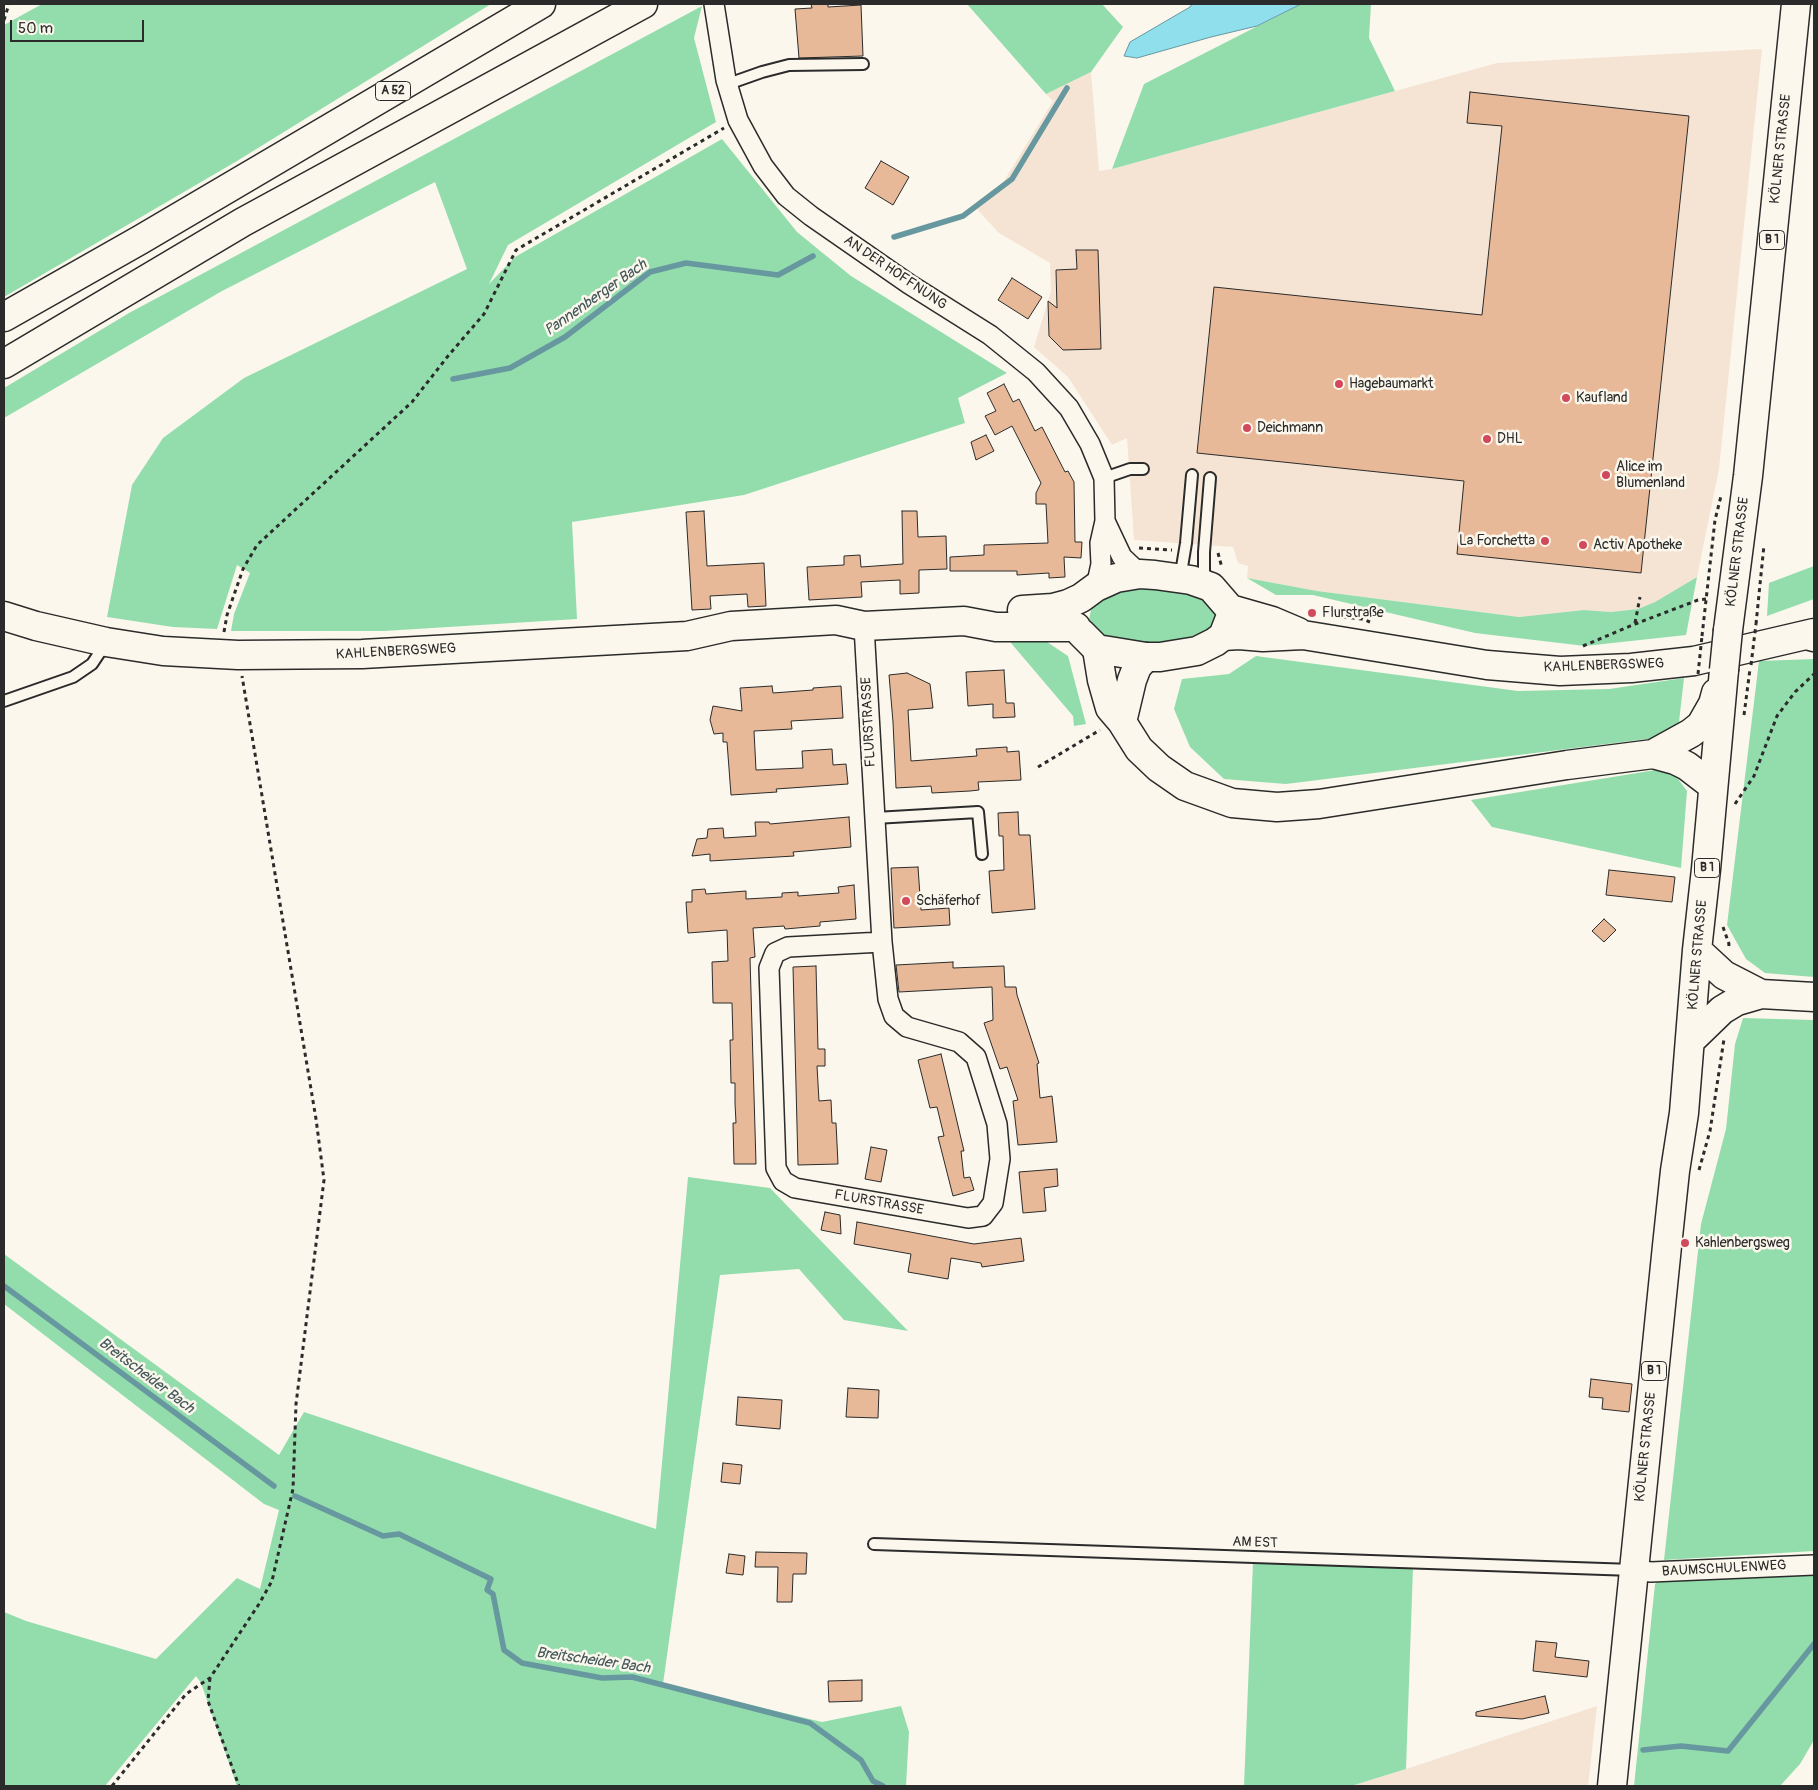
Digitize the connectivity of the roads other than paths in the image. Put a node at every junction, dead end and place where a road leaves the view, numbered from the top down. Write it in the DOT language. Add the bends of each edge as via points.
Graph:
graph roads {
  1 [pos="541,4"];
  2 [pos="644,4"];
  3 [pos="714,4"];
  4 [pos="1796,4"];
  5 [pos="863,64"];
  6 [pos="728,84"];
  7 [pos="4,317"];
  8 [pos="4,364"];
  9 [pos="1143,469"];
  10 [pos="1192,475"];
  11 [pos="1104,478"];
  12 [pos="1210,478"];
  13 [pos="1105,521"];
  14 [pos="1140,574"];
  15 [pos="1178,578"];
  16 [pos="1211,587"];
  17 [pos="1088,592"];
  18 [pos="1230,610"];
  19 [pos="4,616"];
  20 [pos="964,621"];
  21 [pos="864,626"];
  22 [pos="1076,627"];
  23 [pos="1303,635"];
  24 [pos="1812,635"];
  25 [pos="1223,636"];
  26 [pos="106,642"];
  27 [pos="1097,649"];
  28 [pos="1146,657"];
  29 [pos="1711,672"];
  30 [pos="4,700"];
  31 [pos="1122,722"];
  32 [pos="1652,754"];
  33 [pos="1714,786"];
  34 [pos="875,818"];
  35 [pos="982,854"];
  36 [pos="882,942"];
  37 [pos="1697,950"];
  38 [pos="1761,994"];
  39 [pos="1814,998"];
  40 [pos="1690,1041"];
  41 [pos="874,1544"];
  42 [pos="1814,1565"];
  43 [pos="1634,1570"];
  44 [pos="1612,1786"];
  1 -- 7 [label="main road, A 52"];
  2 -- 8 [label="main road" via="243,222"];
  3 -- 6 [label="street, AN DER HOFFNUNG"];
  4 -- 29 [label="main road, KÖLNER STRASSE / B 1, bridge" via="1748,476 1738,630"];
  5 -- 6 [label="lane" via="790,65"];
  6 -- 11 [label="street, AN DER HOFFNUNG" via="738,120 764,166 786,196 909,284 990,335 1036,372 1069,408 1090,444"];
  9 -- 11 [label="lane"];
  10 -- 15 [label="lane" via="1186,543"];
  11 -- 13 [label="street, AN DER HOFFNUNG"];
  12 -- 16 [label="lane" via="1204,572"];
  13 -- 14 [label="street, AN DER HOFFNUNG" via="1122,557"];
  13 -- 17 [label="street, AN DER HOFFNUNG" via="1100,543 1101,564"];
  14 -- 15 [label="main road, KAHLENBERGSWEG"];
  14 -- 17 [label="main road, KAHLENBERGSWEG" via="1116,578"];
  15 -- 16 [label="main road, KAHLENBERGSWEG"];
  16 -- 18 [label="main road"];
  17 -- 20 [label="main road, KAHLENBERGSWEG" via="1068,604 1053,608 995,612"];
  17 -- 22 [label="main road" via="1077,609"];
  18 -- 23 [label="main road, KAHLENBERGSWEG" via="1272,621"];
  18 -- 25 [label="main road"];
  19 -- 26 [label="main road, KAHLENBERGSWEG"];
  20 -- 21 [label="main road, KAHLENBERGSWEG"];
  20 -- 22 [label="main road, KAHLENBERGSWEG" via="996,627"];
  21 -- 26 [label="main road, KAHLENBERGSWEG" via="834,635 733,642 686,636 362,654 229,655 163,651"];
  21 -- 34 [label="street, FLURSTRASSE"];
  22 -- 27 [label="main road"];
  23 -- 24 [label="main road, KAHLENBERGSWEG" via="1487,665 1560,671 1694,661"];
  23 -- 25 [label="main road, KAHLENBERGSWEG"];
  25 -- 28 [label="main road, KAHLENBERGSWEG" via="1196,651"];
  26 -- 30 [label="lane" via="92,664 73,677"];
  27 -- 28 [label="main road, KAHLENBERGSWEG"];
  27 -- 31 [label="main road" via="1110,708"];
  28 -- 31 [label="main road" via="1132,680"];
  29 -- 32 [label="main road" via="1713,704 1701,724"];
  29 -- 33 [label="main road, KÖLNER STRASSE / B 1"];
  31 -- 32 [label="main road" via="1139,749 1185,786 1232,803 1277,807 1319,804"];
  32 -- 33 [label="main road" via="1687,766"];
  33 -- 37 [label="main road, KÖLNER STRASSE / B 1"];
  34 -- 35 [label="lane" via="978,812"];
  34 -- 36 [label="street, FLURSTRASSE"];
  36 -- 36 [label="street, FLURSTRASSE" via="788,947 775,953 769,968 776,1168 782,1181 795,1188 968,1218 983,1216 993,1203 1000,1159 996,1124 976,1057 959,1042 907,1027 894,1016 888,1000"];
  37 -- 38 [label="main road" via="1724,975"];
  37 -- 40 [label="main road, KÖLNER STRASSE / B 1"];
  38 -- 39 [label="main road"];
  38 -- 40 [label="main road" via="1737,1001 1722,1010"];
  40 -- 43 [label="main road, KÖLNER STRASSE / B 1"];
  41 -- 43 [label="lane, AM EST"];
  42 -- 43 [label="street, BAUMSCHULENWEG"];
  43 -- 44 [label="main road, KÖLNER STRASSE / B 1"];
}
